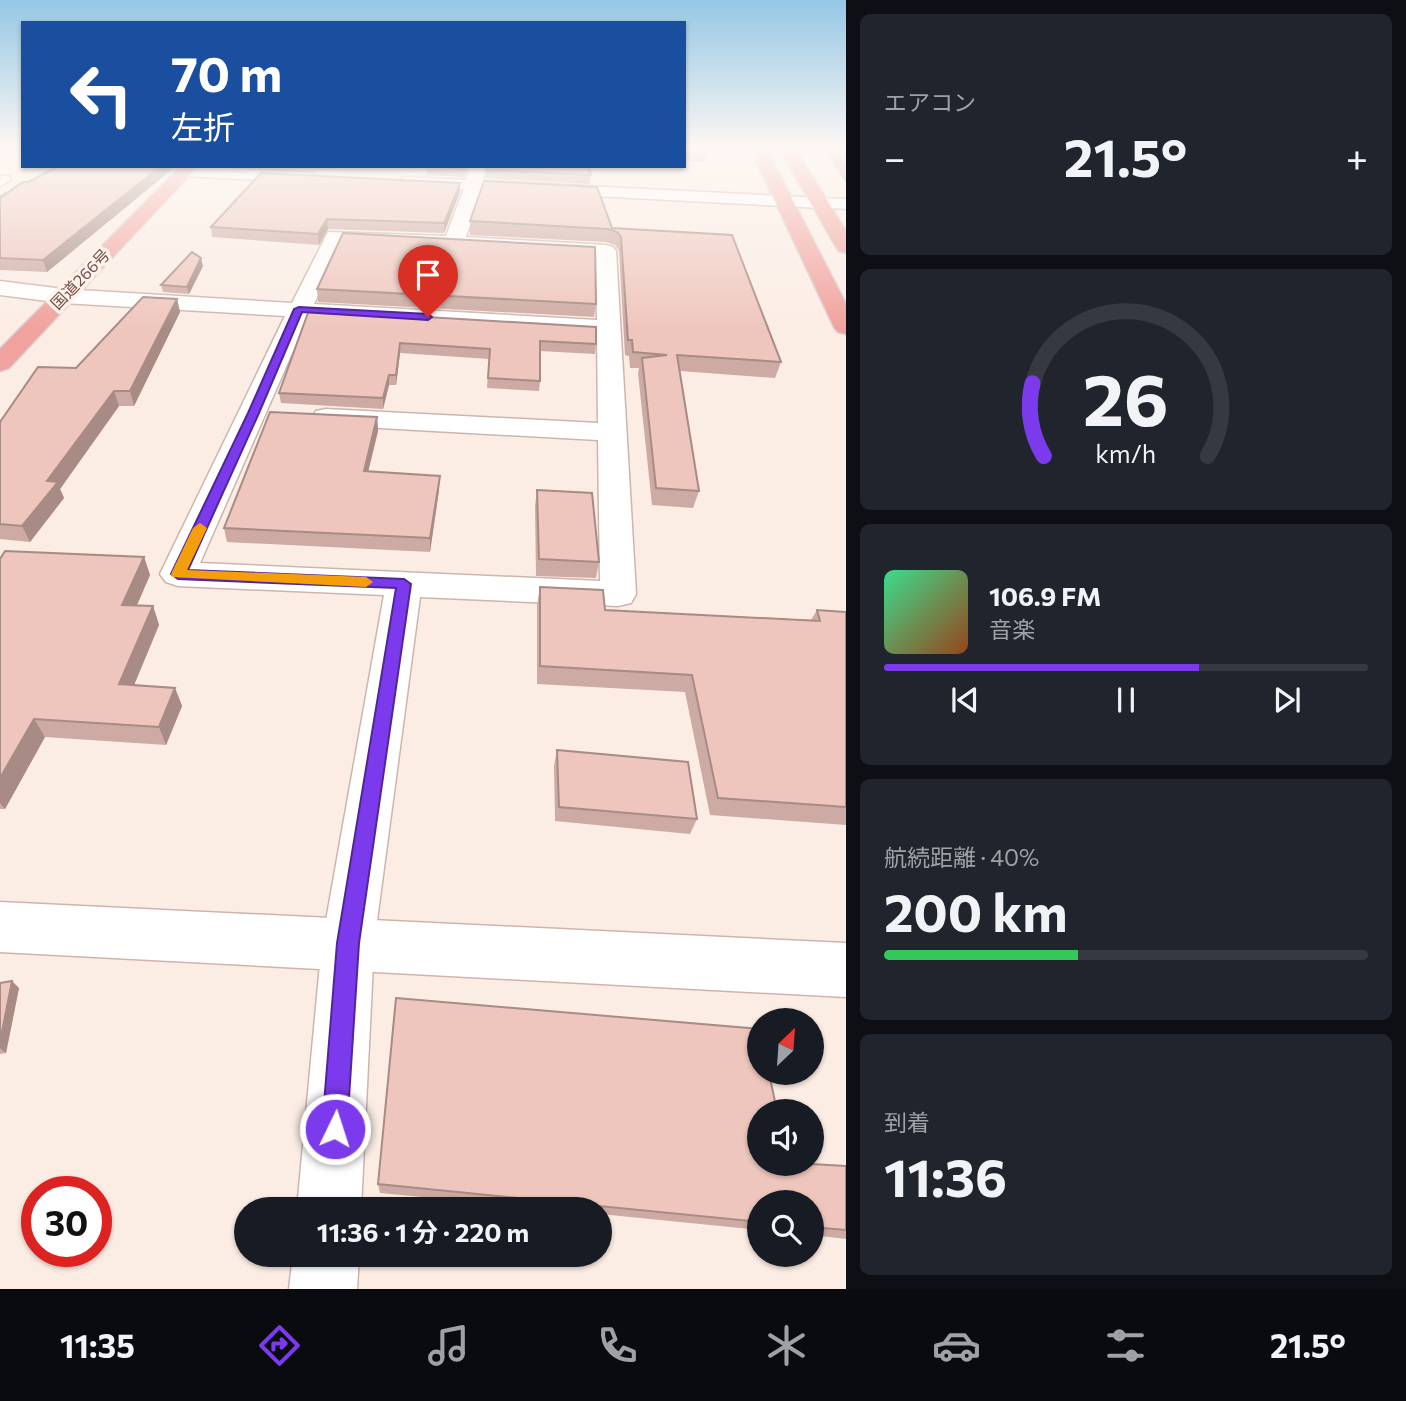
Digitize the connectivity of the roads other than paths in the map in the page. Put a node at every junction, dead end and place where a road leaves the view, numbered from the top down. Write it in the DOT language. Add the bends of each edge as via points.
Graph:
graph roads {
  1 [pos="149,208"];
  2 [pos="466,208"];
  3 [pos="789,208"];
  4 [pos="824,208"];
  5 [pos="454,242"];
  6 [pos="846,247"];
  7 [pos="0,288"];
  8 [pos="63,296"];
  9 [pos="299,309"];
  10 [pos="846,327"];
  11 [pos="608,328"];
  12 [pos="0,363"];
  13 [pos="277,414"];
  14 [pos="614,432"];
  15 [pos="404,584"];
  16 [pos="0,927"];
  17 [pos="348,943"];
  18 [pos="846,970"];
  19 [pos="330,1197"];
  20 [pos="325,1267"];
  21 [pos="323,1289"];
  1 -- 8 [label="highway, 国道266号"];
  2 -- 5 [label="street"];
  3 -- 10 [label="highway"];
  4 -- 6 [label="highway"];
  5 -- 9 [label="street" via="335,236"];
  5 -- 11 [label="street" via="606,251"];
  7 -- 8 [label="street"];
  8 -- 9 [label="street"];
  8 -- 12 [label="highway, 国道266号"];
  9 -- 11 [label="street"];
  9 -- 13 [label="street"];
  11 -- 14 [label="street"];
  13 -- 14 [label="street"];
  13 -- 15 [label="street" via="178,574"];
  14 -- 15 [label="street" via="618,594"];
  15 -- 17 [label="street"];
  16 -- 17 [label="street"];
  17 -- 18 [label="street"];
  17 -- 19 [label="street"];
  20 -- 21 [label="street"];
}
